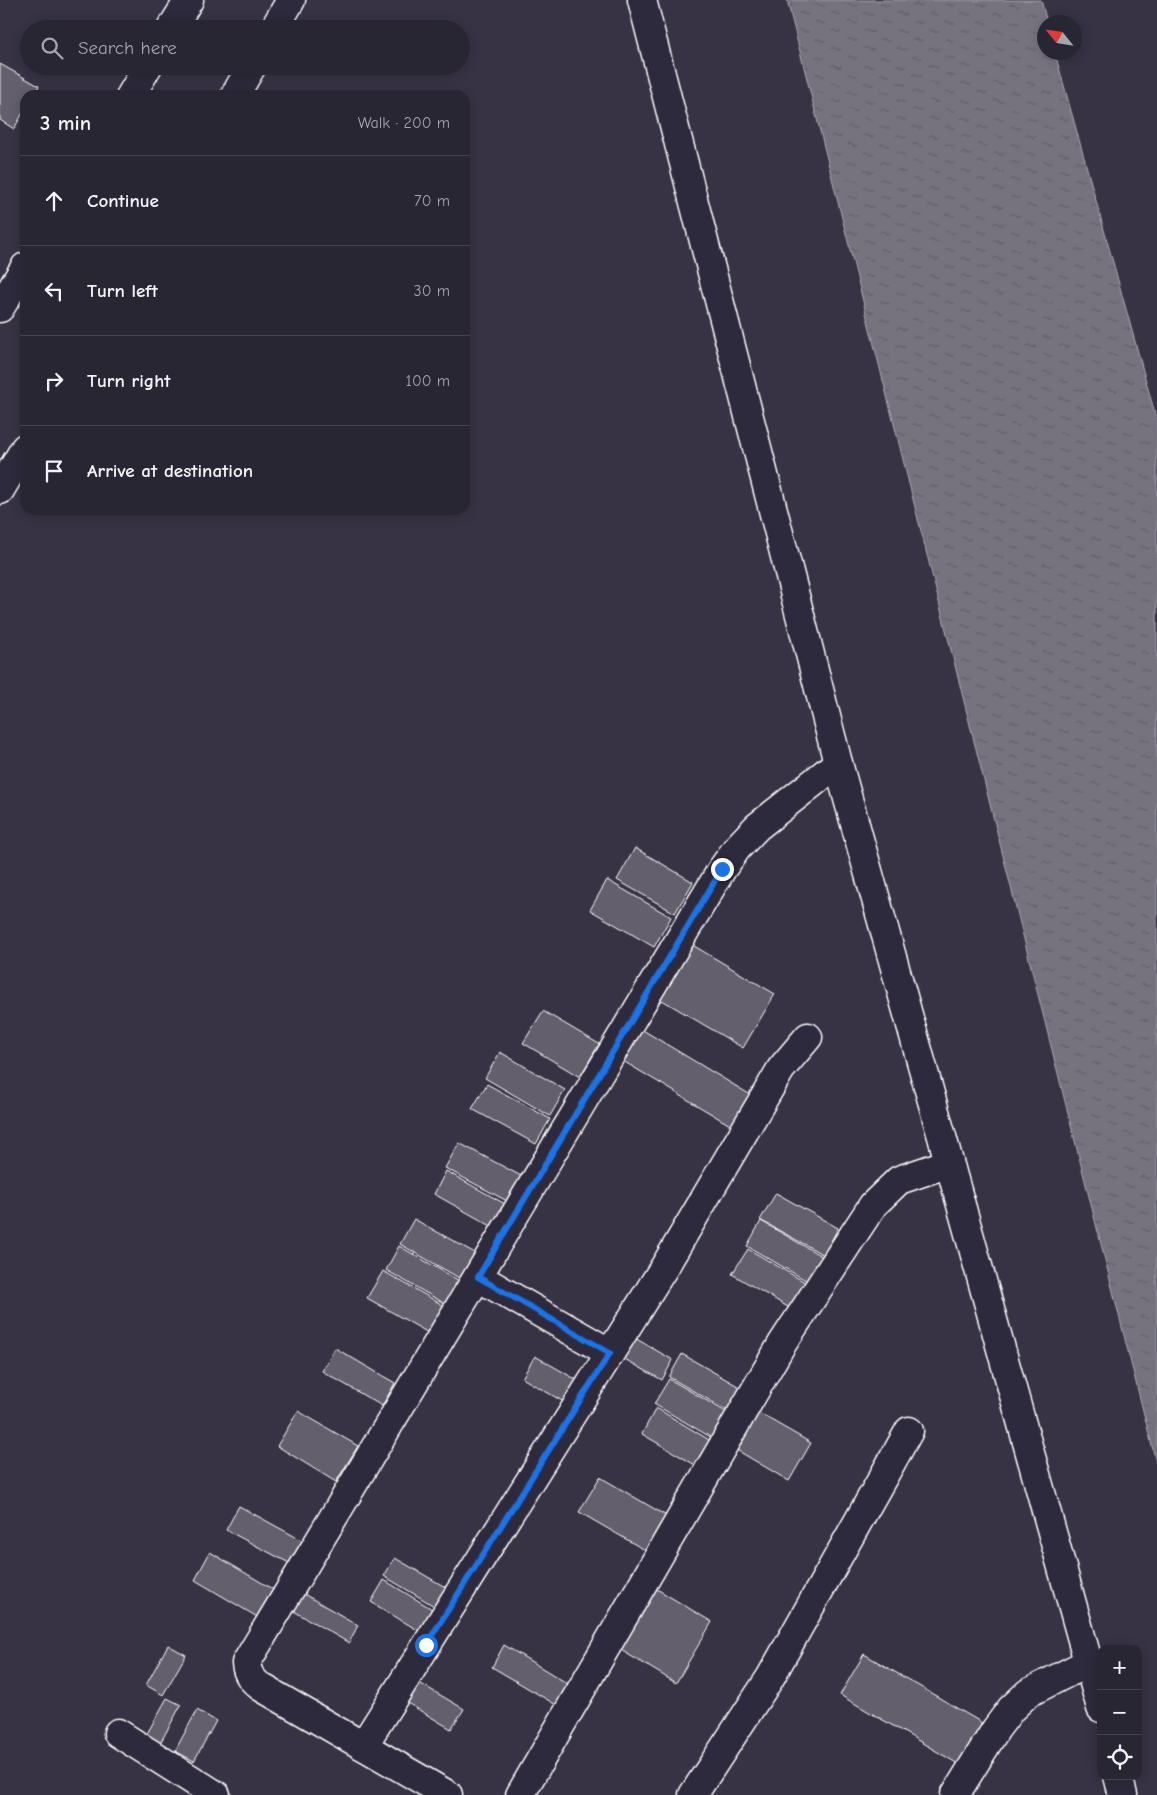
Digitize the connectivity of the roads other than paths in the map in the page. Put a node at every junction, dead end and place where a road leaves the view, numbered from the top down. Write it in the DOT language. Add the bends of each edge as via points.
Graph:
graph roads {
  1 [pos="189,0"];
  2 [pos="291,0"];
  3 [pos="642,0"];
  4 [pos="177,20"];
  5 [pos="279,20"];
  6 [pos="143,75"];
  7 [pos="247,75"];
  8 [pos="134,90"];
  9 [pos="238,90"];
  10 [pos="20,275"];
  11 [pos="0,308"];
  12 [pos="20,456"];
  13 [pos="0,490"];
  14 [pos="838,762"];
  15 [pos="808,1037"];
  16 [pos="949,1163"];
  17 [pos="478,1277"];
  18 [pos="610,1353"];
  19 [pos="909,1431"];
  20 [pos="1089,1662"];
  21 [pos="1097,1693"];
  22 [pos="118,1734"];
  23 [pos="362,1746"];
  24 [pos="1119,1780"];
  25 [pos="443,1794"];
  26 [pos="216,1795"];
  27 [pos="520,1795"];
  28 [pos="693,1795"];
  29 [pos="955,1795"];
  30 [pos="1123,1795"];
  1 -- 4 [label="street"];
  2 -- 5 [label="street"];
  3 -- 14 [label="street"];
  6 -- 8 [label="street"];
  7 -- 9 [label="street"];
  10 -- 11 [label="street"];
  12 -- 13 [label="street"];
  14 -- 16 [label="street"];
  14 -- 17 [label="street" via="757,827 732,855"];
  15 -- 18 [label="street" via="781,1069"];
  16 -- 20 [label="street"];
  16 -- 27 [label="street" via="899,1180 873,1205 782,1344"];
  17 -- 18 [label="street"];
  17 -- 23 [label="street" via="246,1663 250,1676 261,1687"];
  18 -- 23 [label="street"];
  19 -- 28 [label="street" via="770,1678"];
  20 -- 21 [label="street"];
  20 -- 29 [label="street" via="1028,1693 1010,1709"];
  22 -- 26 [label="street"];
  23 -- 25 [label="street"];
  24 -- 30 [label="street"];
}
